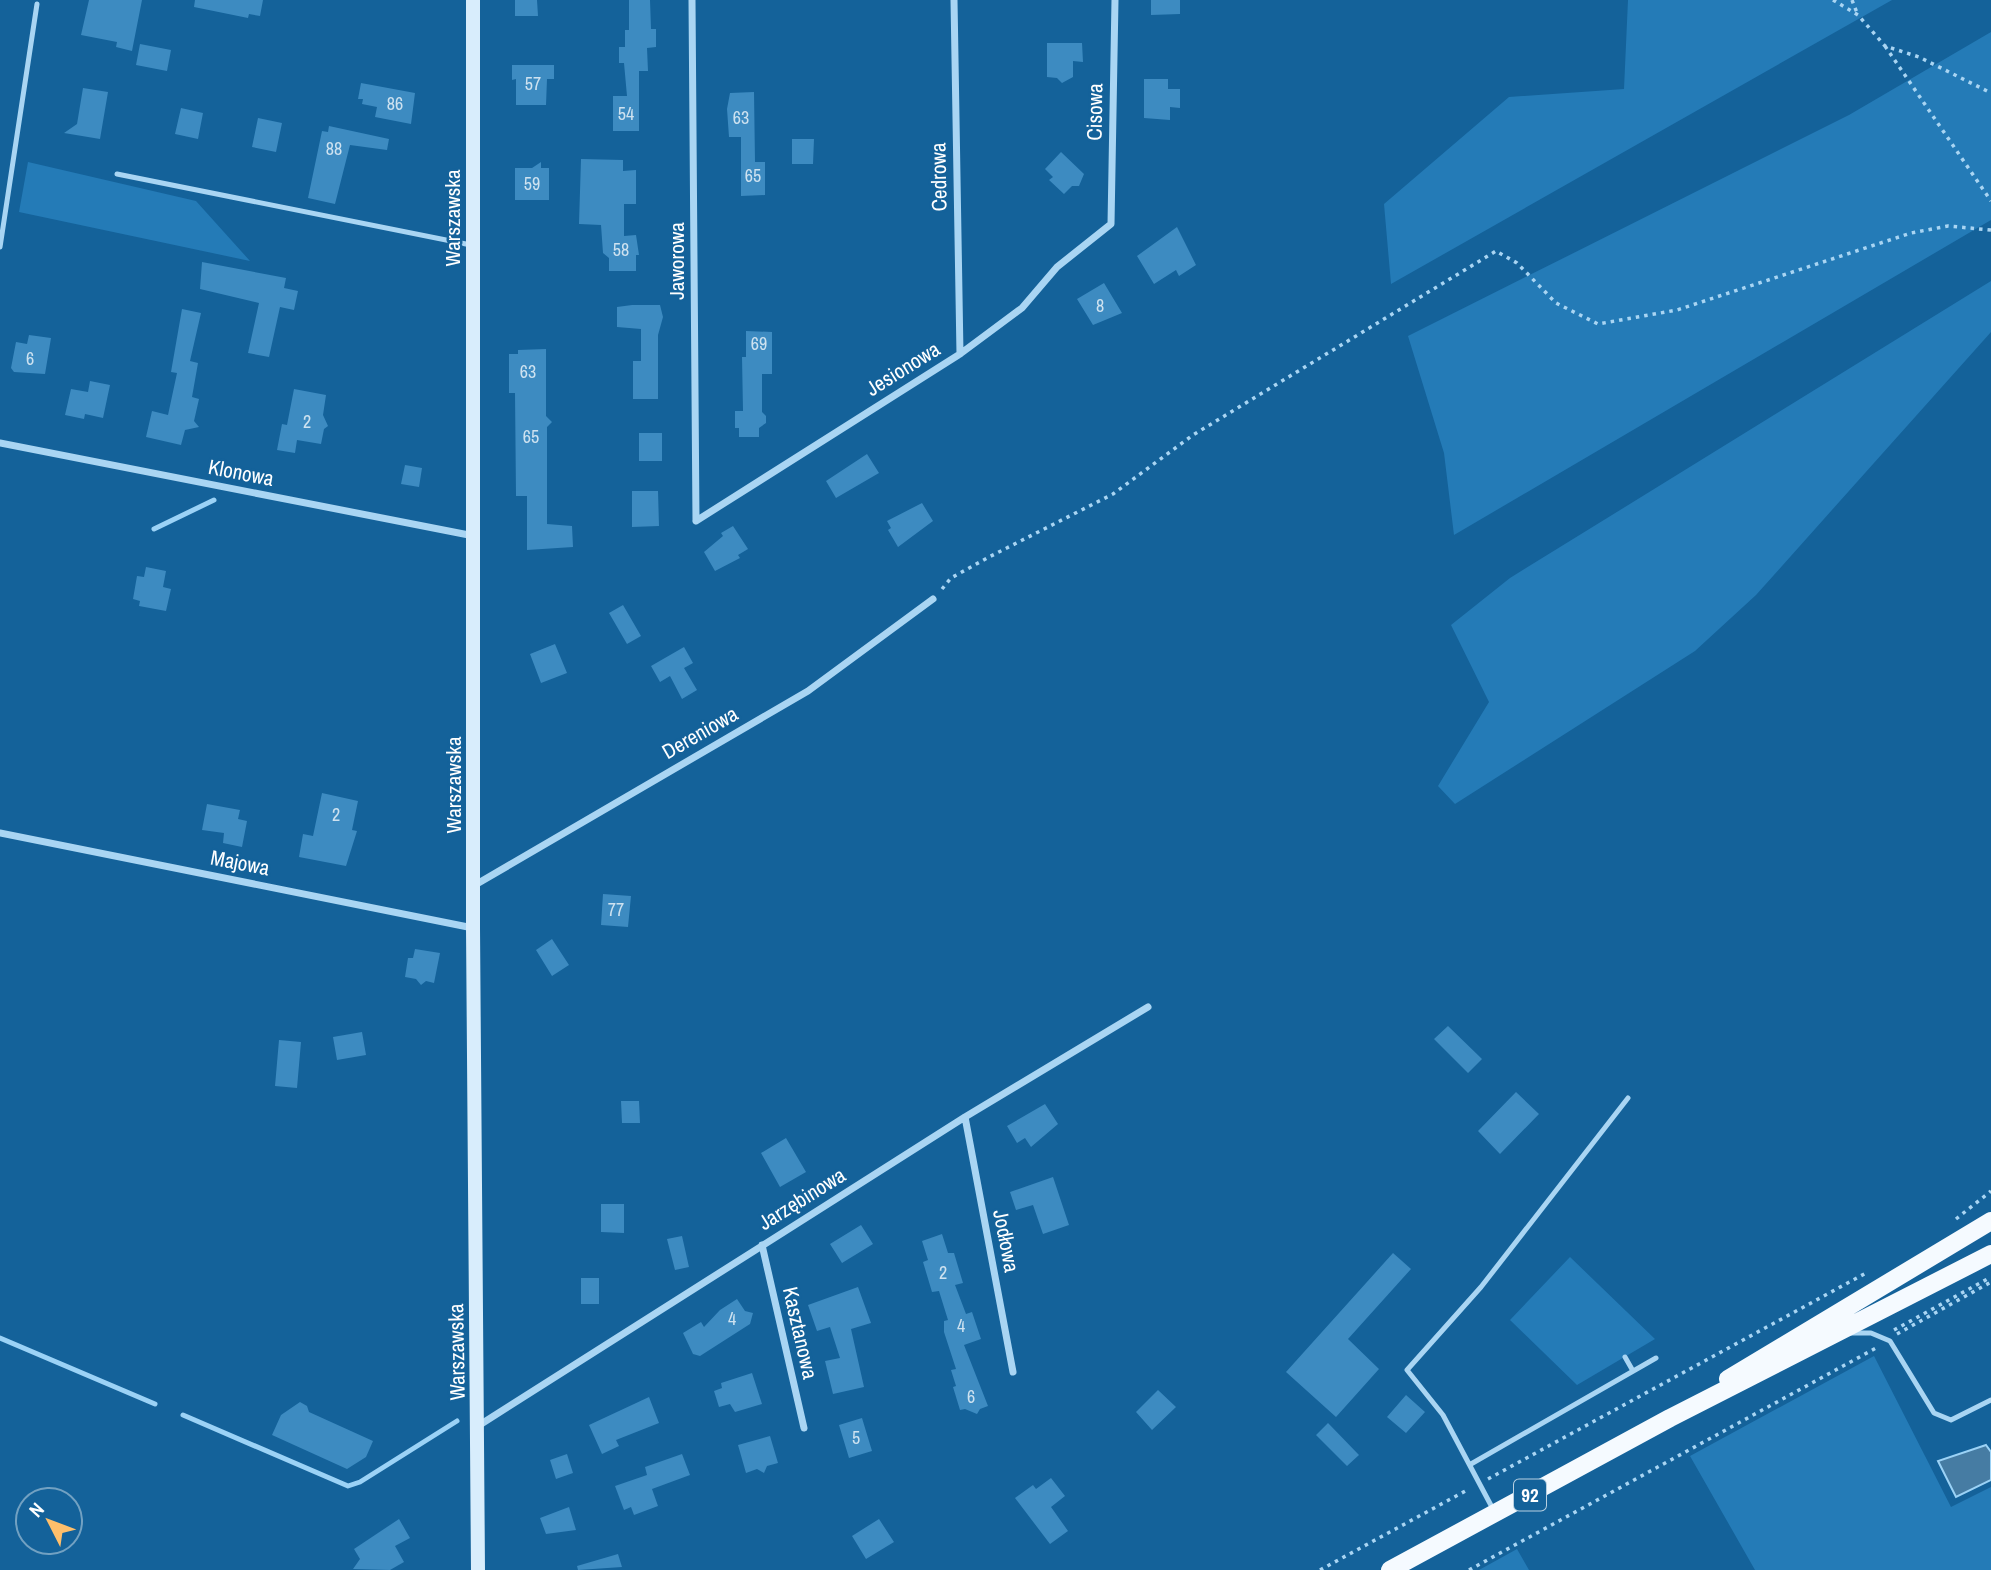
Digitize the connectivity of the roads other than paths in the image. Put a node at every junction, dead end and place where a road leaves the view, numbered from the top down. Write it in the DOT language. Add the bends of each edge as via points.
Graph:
graph roads {
  1 [pos="473,0"];
  2 [pos="692,0"];
  3 [pos="954,0"];
  4 [pos="1115,0"];
  5 [pos="37,4"];
  6 [pos="117,174"];
  7 [pos="1111,224"];
  8 [pos="474,246"];
  9 [pos="0,247"];
  10 [pos="960,354"];
  11 [pos="0,443"];
  12 [pos="696,522"];
  13 [pos="475,536"];
  14 [pos="933,598"];
  15 [pos="0,833"];
  16 [pos="475,885"];
  17 [pos="474,928"];
  18 [pos="1148,1007"];
  19 [pos="1628,1098"];
  20 [pos="965,1117"];
  21 [pos="1991,1221"];
  22 [pos="762,1245"];
  23 [pos="1991,1254"];
  24 [pos="1843,1333"];
  25 [pos="1625,1357"];
  26 [pos="1656,1358"];
  27 [pos="1633,1371"];
  28 [pos="1013,1372"];
  29 [pos="1991,1400"];
  30 [pos="1670,1418"];
  31 [pos="478,1426"];
  32 [pos="804,1428"];
  33 [pos="1471,1464"];
  34 [pos="1496,1514"];
  35 [pos="478,1570"];
  36 [pos="1390,1570"];
  1 -- 8 [label="street, Warszawska"];
  2 -- 12 [label="street, Jaworowa"];
  3 -- 10 [label="street, Cedrowa"];
  4 -- 7 [label="street, Cisowa"];
  5 -- 9 [label="lane"];
  6 -- 8 [label="lane"];
  7 -- 10 [label="street, Jesionowa" via="1057,267 1022,308"];
  8 -- 13 [label="street, Warszawska"];
  10 -- 12 [label="street, Jesionowa"];
  11 -- 13 [label="street, Klonowa"];
  13 -- 16 [label="street, Warszawska"];
  14 -- 16 [label="street, Dereniowa" via="808,691"];
  15 -- 17 [label="street, Majowa"];
  16 -- 17 [label="street, Warszawska"];
  17 -- 31 [label="street, Warszawska"];
  18 -- 20 [label="street, Jarzębinowa"];
  19 -- 33 [label="lane" via="1481,1287 1407,1370 1443,1415"];
  20 -- 22 [label="street, Jarzębinowa"];
  20 -- 28 [label="street, Jodłowa"];
  21 -- 30 [label="main road, 92" via="1770,1352"];
  22 -- 31 [label="street, Jarzębinowa"];
  22 -- 32 [label="street, Kasztanowa"];
  23 -- 24 [label="main road, 92"];
  24 -- 29 [label="lane" via="1871,1333 1890,1341 1934,1413 1951,1420"];
  24 -- 30 [label="main road, 92"];
  25 -- 27 [label="lane"];
  26 -- 27 [label="lane"];
  27 -- 33 [label="lane"];
  30 -- 34 [label="main road, 92"];
  31 -- 35 [label="street, Warszawska"];
  33 -- 34 [label="lane"];
  34 -- 36 [label="main road, 92"];
}
